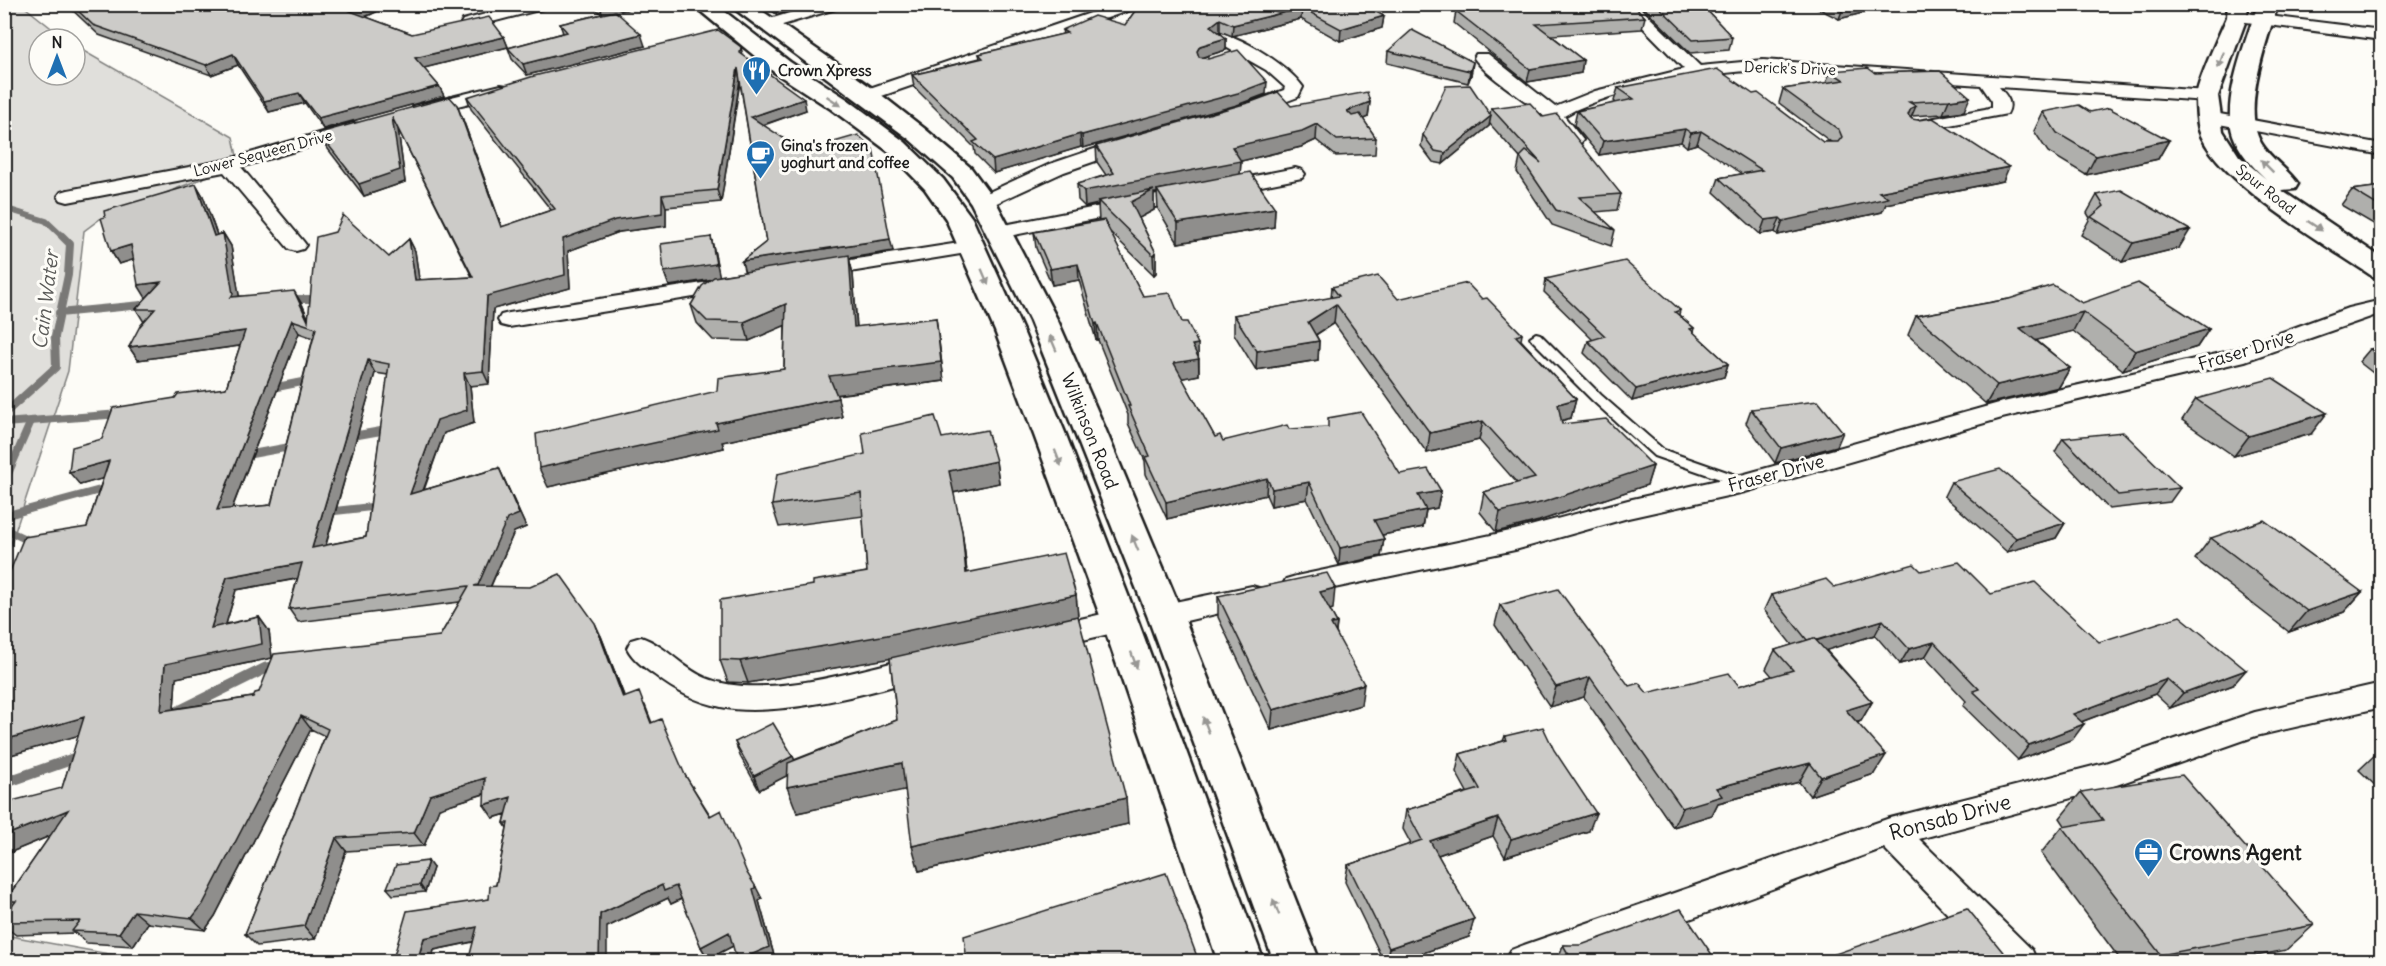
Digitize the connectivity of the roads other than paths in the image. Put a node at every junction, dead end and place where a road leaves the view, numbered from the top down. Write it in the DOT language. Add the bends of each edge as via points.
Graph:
graph roads {
  1 [pos="545,4"];
  2 [pos="702,4"];
  3 [pos="837,4"];
  4 [pos="1134,4"];
  5 [pos="1627,4"];
  6 [pos="2238,11"];
  7 [pos="2265,13"];
  8 [pos="469,23"];
  9 [pos="738,24"];
  10 [pos="2382,35"];
  11 [pos="1221,38"];
  12 [pos="1246,52"];
  13 [pos="1226,58"];
  14 [pos="1482,58"];
  15 [pos="820,62"];
  16 [pos="1716,67"];
  17 [pos="1696,71"];
  18 [pos="790,72"];
  19 [pos="1985,79"];
  20 [pos="1735,81"];
  21 [pos="520,85"];
  22 [pos="867,95"];
  23 [pos="2208,106"];
  24 [pos="407,113"];
  25 [pos="1233,114"];
  26 [pos="1554,115"];
  27 [pos="373,122"];
  28 [pos="2243,124"];
  29 [pos="1913,128"];
  30 [pos="1147,138"];
  31 [pos="2382,150"];
  32 [pos="1584,152"];
  33 [pos="229,165"];
  34 [pos="1295,174"];
  35 [pos="68,196"];
  36 [pos="983,202"];
  37 [pos="986,240"];
  38 [pos="296,245"];
  39 [pos="2382,250"];
  40 [pos="2382,270"];
  41 [pos="799,274"];
  42 [pos="752,282"];
  43 [pos="2382,306"];
  44 [pos="509,320"];
  45 [pos="1536,337"];
  46 [pos="1745,483"];
  47 [pos="1164,615"];
  48 [pos="1120,621"];
  49 [pos="1027,642"];
  50 [pos="641,648"];
  51 [pos="958,658"];
  52 [pos="2382,695"];
  53 [pos="1890,832"];
  54 [pos="1241,962"];
  55 [pos="1297,962"];
  56 [pos="1524,962"];
  57 [pos="2019,962"];
  1 -- 8 [label="street"];
  2 -- 9 [label="main road, Wilkinson Road"];
  3 -- 9 [label="street"];
  4 -- 22 [label="street"];
  5 -- 17 [label="street"];
  6 -- 7 [label="street"];
  6 -- 23 [label="main road, one-way"];
  7 -- 10 [label="street"];
  7 -- 28 [label="main road, Spur Road" via="2242,100"];
  9 -- 15 [label="main road, Wilkinson Road"];
  9 -- 18 [label="main road, Wilkinson Road"];
  11 -- 12 [label="street"];
  12 -- 13 [label="street"];
  12 -- 25 [label="street" via="1291,81 1294,87 1292,93"];
  14 -- 26 [label="street"];
  15 -- 18 [label="main road"];
  15 -- 22 [label="main road, Wilkinson Road"];
  16 -- 17 [label="street, Derick's Drive"];
  16 -- 19 [label="street, Derick's Drive" via="1763,65"];
  16 -- 20 [label="street"];
  17 -- 26 [label="street, Derick's Drive" via="1584,99"];
  18 -- 37 [label="main road, Wilkinson Road, one-way" via="897,147 934,184 959,218"];
  19 -- 23 [label="street, Derick's Drive"];
  19 -- 29 [label="street" via="2001,101 2001,110"];
  21 -- 24 [label="street"];
  22 -- 36 [label="main road, Wilkinson Road" via="962,173"];
  23 -- 28 [label="street, Derick's Drive"];
  23 -- 40 [label="main road, Spur Road, one-way" via="2211,131 2230,160 2283,204"];
  26 -- 32 [label="street"];
  27 -- 33 [label="street, Lower Sequeen Drive"];
  28 -- 31 [label="street, Derick's Drive"];
  39 -- 28 [label="main road, Spur Road, one-way" via="2262,163 2244,134"];
  30 -- 36 [label="street" via="1057,168"];
  33 -- 35 [label="street, Lower Sequeen Drive"];
  33 -- 38 [label="street"];
  34 -- 37 [label="street"];
  36 -- 37 [label="main road, Wilkinson Road"];
  37 -- 41 [label="street"];
  47 -- 37 [label="main road, Wilkinson Road, one-way" via="1044,321"];
  37 -- 48 [label="main road, Wilkinson Road, one-way" via="1050,435"];
  42 -- 44 [label="street"];
  43 -- 46 [label="street, Fraser Drive" via="2237,356 1999,411"];
  45 -- 46 [label="lane" via="1659,453"];
  46 -- 47 [label="street, Fraser Drive" via="1515,540"];
  55 -- 47 [label="main road, Wilkinson Road, one-way"];
  48 -- 49 [label="street"];
  48 -- 54 [label="main road, Wilkinson Road, one-way"];
  50 -- 51 [label="street" via="696,687 751,699 795,695"];
  52 -- 53 [label="street, Ronsab Drive" via="2254,724 2105,776"];
  53 -- 56 [label="street, Ronsab Drive"];
  53 -- 57 [label="street"];
}
